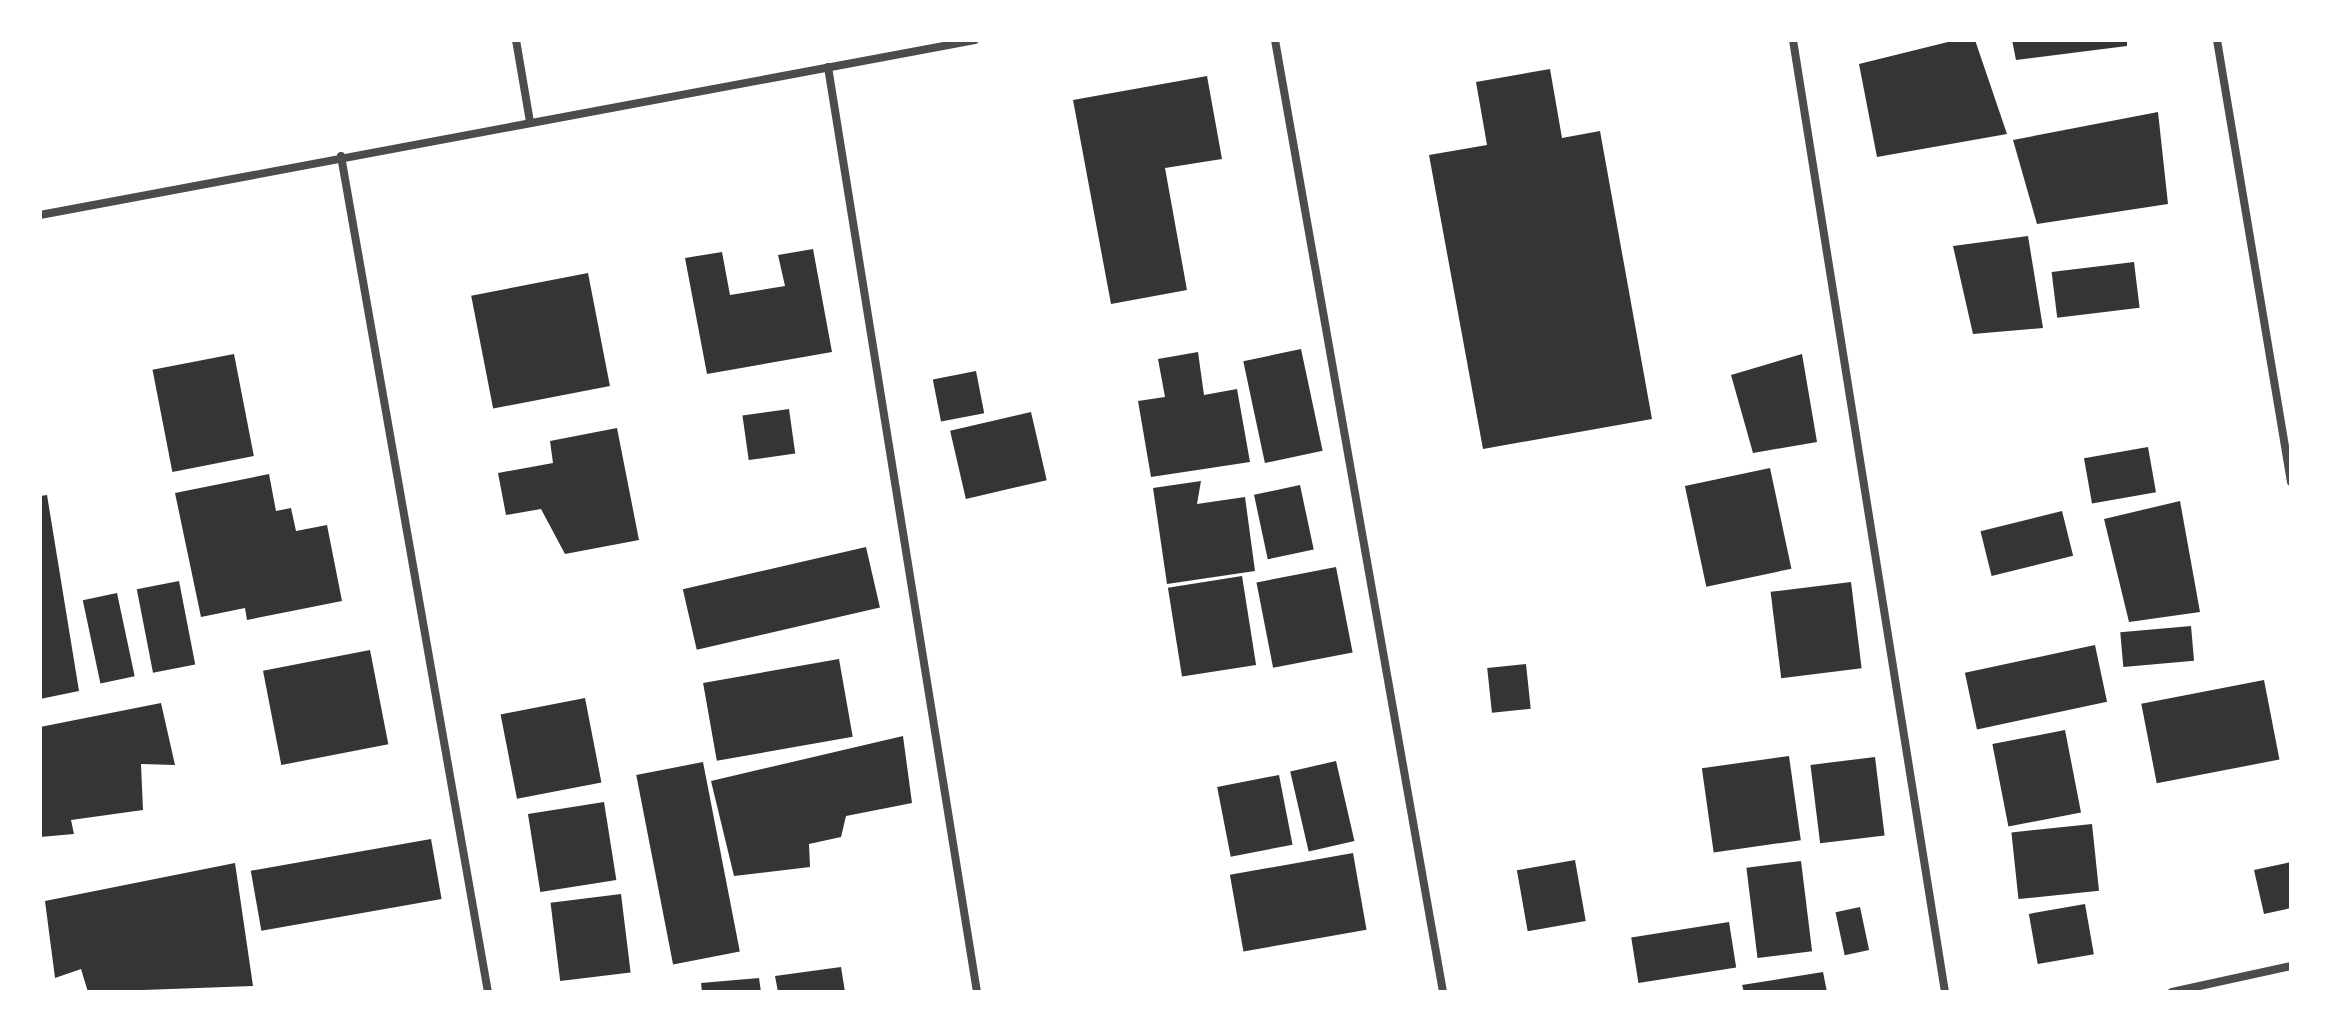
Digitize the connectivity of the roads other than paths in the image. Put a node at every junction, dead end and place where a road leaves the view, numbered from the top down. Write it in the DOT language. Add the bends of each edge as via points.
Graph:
graph roads {
  1 [pos="516,40"];
  2 [pos="975,40"];
  3 [pos="1275,40"];
  4 [pos="1793,40"];
  5 [pos="2217,40"];
  6 [pos="828,67"];
  7 [pos="530,122"];
  8 [pos="341,156"];
  9 [pos="40,215"];
  10 [pos="2291,482"];
  11 [pos="2291,966"];
  12 [pos="488,992"];
  13 [pos="977,992"];
  14 [pos="1443,992"];
  15 [pos="1945,992"];
  16 [pos="2172,992"];
  1 -- 7 [label="street"];
  2 -- 6 [label="street"];
  3 -- 14 [label="street"];
  4 -- 15 [label="street"];
  5 -- 10 [label="street"];
  6 -- 7 [label="street"];
  6 -- 13 [label="street"];
  7 -- 8 [label="street"];
  8 -- 9 [label="street"];
  8 -- 12 [label="street"];
  11 -- 16 [label="street"];
}
